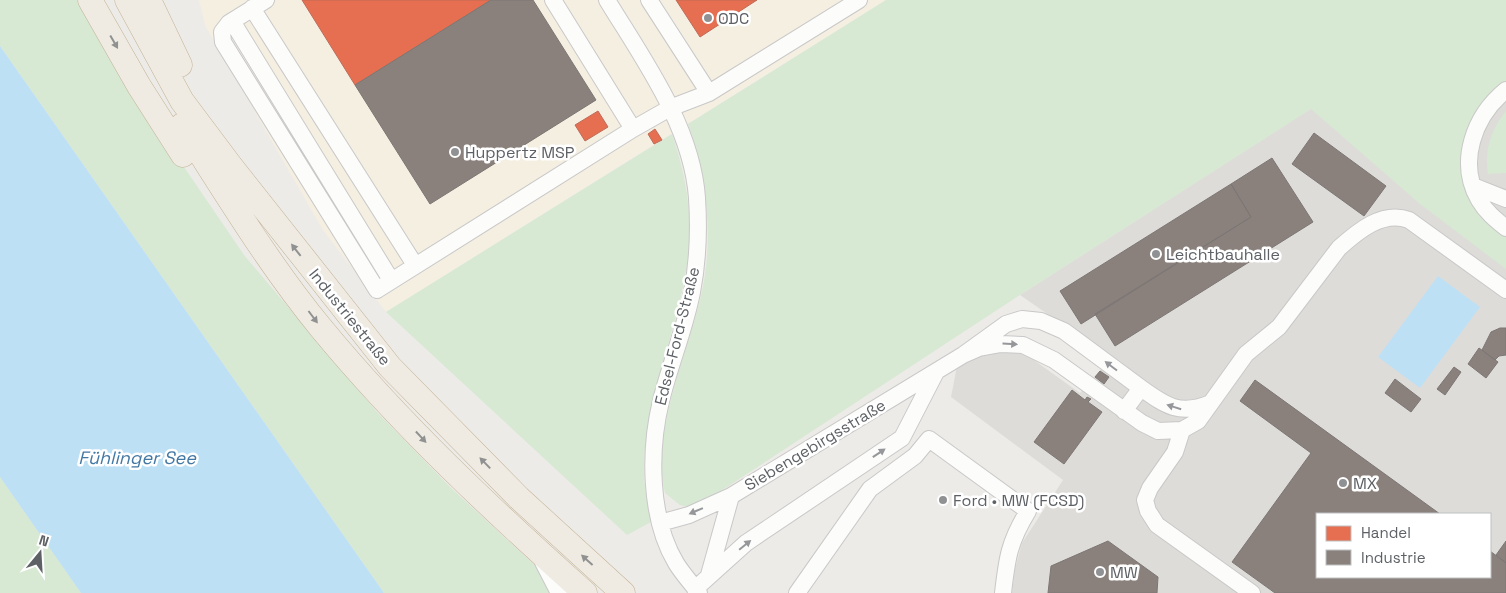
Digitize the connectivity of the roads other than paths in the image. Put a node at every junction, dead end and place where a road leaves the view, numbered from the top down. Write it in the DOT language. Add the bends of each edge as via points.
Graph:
graph roads {
  1 [pos="90,0"];
  2 [pos="111,0"];
  3 [pos="127,0"];
  4 [pos="149,0"];
  5 [pos="553,0"];
  6 [pos="607,0"];
  7 [pos="649,0"];
  8 [pos="859,0"];
  9 [pos="259,4"];
  10 [pos="1506,90"];
  11 [pos="709,93"];
  12 [pos="670,108"];
  13 [pos="634,129"];
  14 [pos="230,165"];
  15 [pos="1473,186"];
  16 [pos="1506,199"];
  17 [pos="1506,228"];
  18 [pos="415,265"];
  19 [pos="283,278"];
  20 [pos="1506,290"];
  21 [pos="963,355"];
  22 [pos="936,372"];
  23 [pos="1141,388"];
  24 [pos="1211,403"];
  25 [pos="1124,411"];
  26 [pos="1182,430"];
  27 [pos="731,496"];
  28 [pos="660,524"];
  29 [pos="538,551"];
  30 [pos="708,575"];
  31 [pos="697,591"];
  32 [pos="560,593"];
  33 [pos="585,593"];
  34 [pos="623,593"];
  35 [pos="797,593"];
  36 [pos="1003,593"];
  37 [pos="1252,593"];
  1 -- 19 [label="highway, one-way" via="188,163 244,238"];
  2 -- 19 [label="highway, Industriestraße" via="163,96"];
  3 -- 14 [label="highway, Industriestraße" via="182,101"];
  4 -- 14 [label="highway"];
  5 -- 13 [label="street"];
  6 -- 12 [label="street, Edsel-Ford-Straße" via="661,86"];
  7 -- 11 [label="street"];
  8 -- 11 [label="street"];
  9 -- 18 [label="street"];
  9 -- 18 [label="street" via="232,21 222,32 223,42 377,290"];
  10 -- 15 [label="street" via="1483,112 1474,131 1470,148"];
  11 -- 12 [label="street"];
  12 -- 13 [label="street"];
  12 -- 28 [label="street, Edsel-Ford-Straße" via="685,144 697,196 698,250 692,292 660,402 653,443 653,486"];
  13 -- 18 [label="street"];
  34 -- 14 [label="highway, Industriestraße, one-way" via="519,498 390,368"];
  15 -- 16 [label="street"];
  15 -- 17 [label="street" via="1479,201"];
  19 -- 29 [label="highway, Industriestraße, one-way" via="321,328 454,472"];
  20 -- 24 [label="street" via="1409,220 1384,217 1339,248 1280,327 1246,354"];
  21 -- 22 [label="street, Siebengebirgsstraße"];
  23 -- 21 [label="street, one-way" via="1064,331 1041,321 1022,320 1006,324"];
  21 -- 25 [label="street, one-way" via="1001,344 1022,345 1054,360"];
  22 -- 27 [label="street, Siebengebirgsstraße"];
  30 -- 22 [label="street, one-way" via="746,543 902,438"];
  24 -- 23 [label="street, one-way" via="1198,408 1178,409 1162,403"];
  23 -- 25 [label="street"];
  24 -- 26 [label="street" via="1198,421"];
  25 -- 26 [label="street" via="1158,431"];
  26 -- 37 [label="street" via="1175,452 1150,488 1146,500 1148,511 1157,525"];
  27 -- 28 [label="street, Siebengebirgsstraße, one-way"];
  27 -- 30 [label="street"];
  28 -- 31 [label="street, Edsel-Ford-Straße" via="675,562"];
  29 -- 32 [label="street"];
  29 -- 33 [label="highway, Industriestraße"];
  30 -- 31 [label="street"];
  35 -- 36 [label="street" via="870,488 915,456 929,439 1028,511 1014,532 1009,548"];
}
